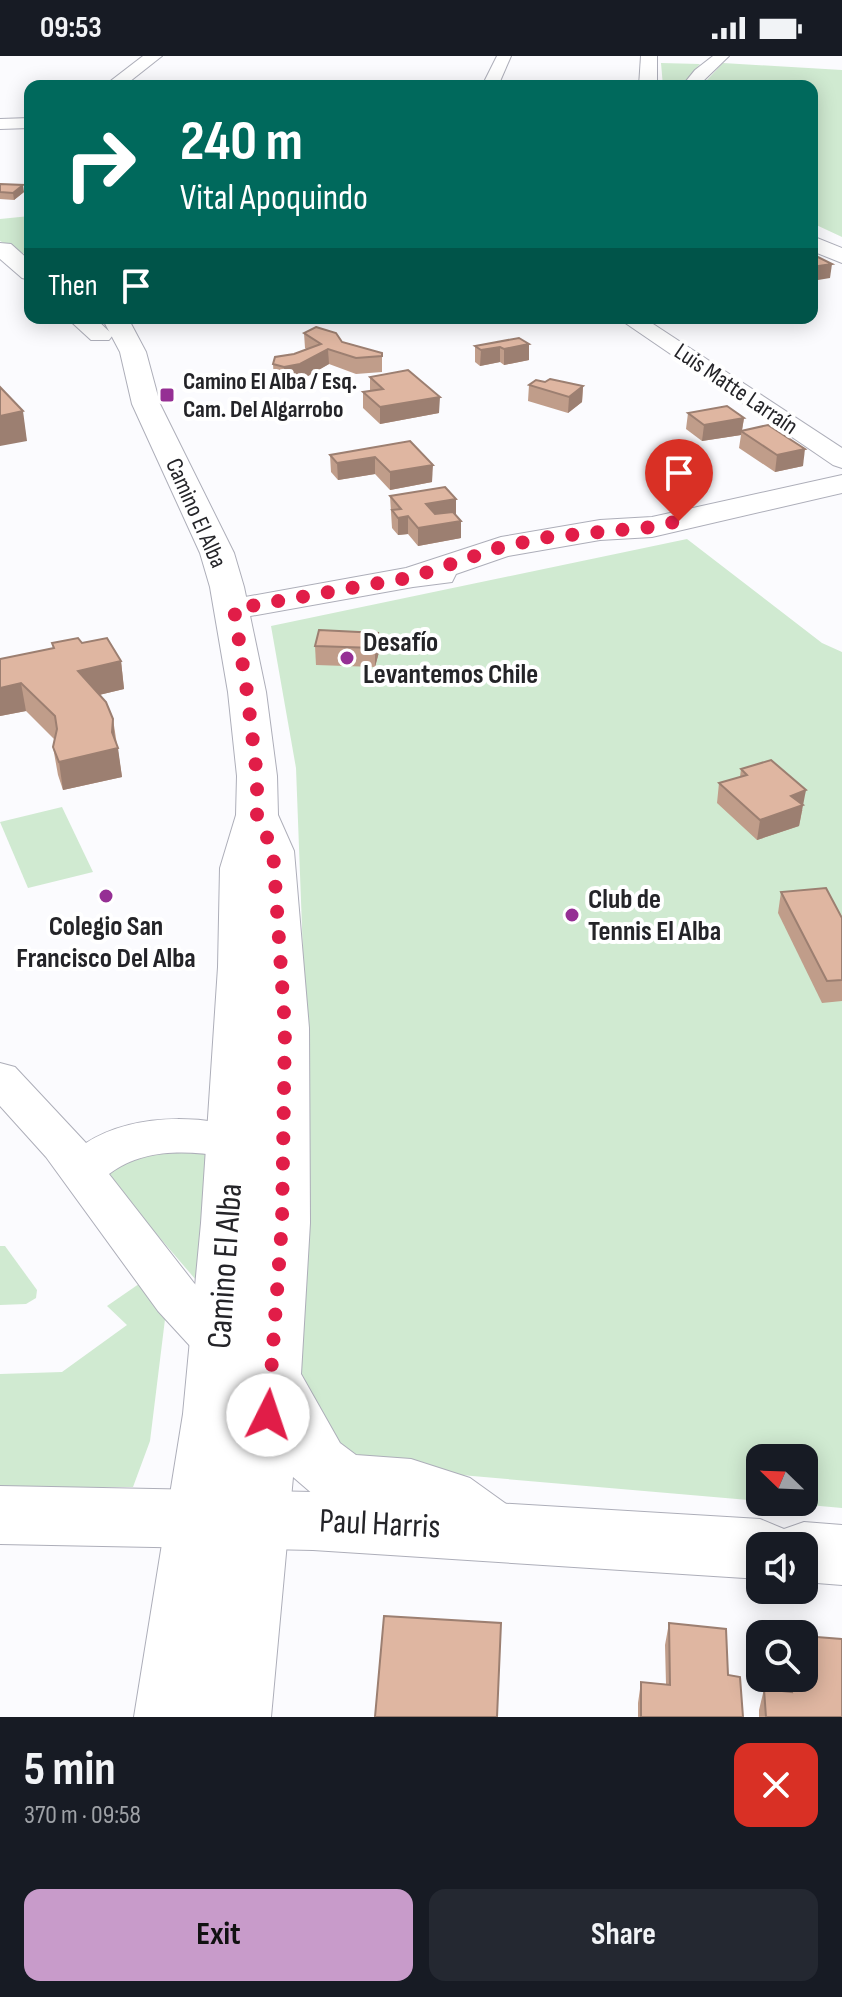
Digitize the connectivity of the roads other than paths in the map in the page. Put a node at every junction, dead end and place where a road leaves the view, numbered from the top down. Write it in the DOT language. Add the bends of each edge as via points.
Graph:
graph roads {
  1 [pos="154,56"];
  2 [pos="504,56"];
  3 [pos="636,56"];
  4 [pos="649,56"];
  5 [pos="722,56"];
  6 [pos="121,80"];
  7 [pos="493,80"];
  8 [pos="635,80"];
  9 [pos="648,80"];
  10 [pos="695,80"];
  11 [pos="24,123"];
  12 [pos="0,124"];
  13 [pos="818,235"];
  14 [pos="818,246"];
  15 [pos="842,246"];
  16 [pos="1,249"];
  17 [pos="842,256"];
  18 [pos="24,259"];
  19 [pos="24,268"];
  20 [pos="99,324"];
  21 [pos="638,324"];
  22 [pos="842,460"];
  23 [pos="842,484"];
  24 [pos="234,609"];
  25 [pos="257,815"];
  26 [pos="0,1078"];
  27 [pos="233,1141"];
  28 [pos="81,1171"];
  29 [pos="282,1223"];
  30 [pos="220,1344"];
  31 [pos="271,1376"];
  32 [pos="0,1515"];
  33 [pos="230,1518"];
  34 [pos="490,1530"];
  35 [pos="746,1548"];
  36 [pos="818,1553"];
  37 [pos="842,1555"];
  38 [pos="170,1717"];
  39 [pos="235,1717"];
  1 -- 6 [label="main road"];
  2 -- 7 [label="street"];
  3 -- 8 [label="main road"];
  4 -- 9 [label="main road"];
  5 -- 10 [label="street"];
  11 -- 12 [label="street"];
  13 -- 15 [label="main road"];
  14 -- 17 [label="main road"];
  16 -- 18 [label="main road"];
  16 -- 19 [label="main road"];
  20 -- 24 [label="main road, Camino El Alba" via="133,352 146,404 217,553"];
  21 -- 22 [label="street, Luis Matte Larraín"];
  23 -- 24 [label="main road" via="652,527 571,556"];
  24 -- 25 [label="main road, Camino El Alba" via="249,706"];
  25 -- 27 [label="main road, Camino El Alba" via="242,868"];
  25 -- 29 [label="main road, Camino El Alba" via="273,851 282,975"];
  26 -- 28 [label="street"];
  27 -- 28 [label="street" via="149,1137 119,1146"];
  27 -- 29 [label="street" via="254,1149 263,1170 265,1199"];
  27 -- 30 [label="main road, Camino El Alba"];
  28 -- 30 [label="street" via="176,1297"];
  29 -- 31 [label="main road, Camino El Alba"];
  30 -- 33 [label="main road, Camino El Alba"];
  31 -- 33 [label="main road, Camino El Alba"];
  31 -- 34 [label="main road" via="318,1463 344,1482 411,1487 447,1498"];
  32 -- 33 [label="main road, Paul Harris"];
  33 -- 34 [label="main road, Paul Harris"];
  33 -- 38 [label="main road, Camino El Alba"];
  33 -- 39 [label="main road, Camino El Alba"];
  34 -- 35 [label="main road, Paul Harris"];
  36 -- 37 [label="main road"];
}
